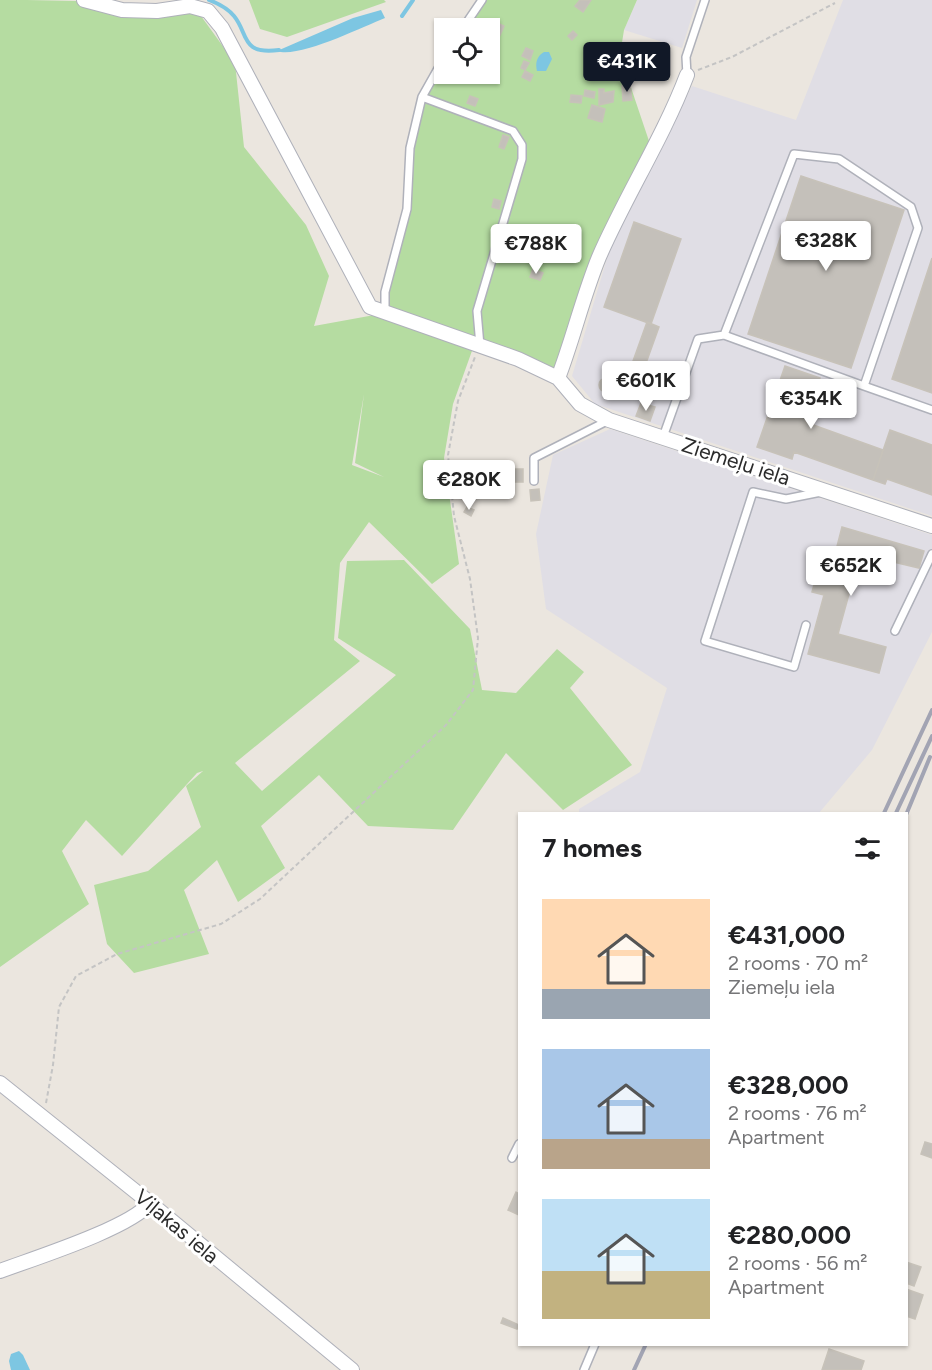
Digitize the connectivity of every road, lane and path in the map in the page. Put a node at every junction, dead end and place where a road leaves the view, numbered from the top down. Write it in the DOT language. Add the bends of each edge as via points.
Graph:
graph roads {
  1 [pos="84,0"];
  2 [pos="482,0"];
  3 [pos="705,0"];
  4 [pos="836,3"];
  5 [pos="470,18"];
  6 [pos="687,75"];
  7 [pos="434,76"];
  8 [pos="422,97"];
  9 [pos="385,312"];
  10 [pos="724,335"];
  11 [pos="480,346"];
  12 [pos="558,378"];
  13 [pos="864,386"];
  14 [pos="932,410"];
  15 [pos="609,420"];
  16 [pos="663,437"];
  17 [pos="534,481"];
  18 [pos="826,491"];
  19 [pos="932,526"];
  20 [pos="932,554"];
  21 [pos="806,625"];
  22 [pos="895,631"];
  23 [pos="0,1083"];
  24 [pos="39,1115"];
  25 [pos="518,1146"];
  26 [pos="512,1158"];
  27 [pos="150,1203"];
  28 [pos="0,1271"];
  29 [pos="594,1346"];
  30 [pos="352,1370"];
  31 [pos="584,1370"];
  1 -- 9 [label="street" via="122,10 157,11 190,6 208,11 222,28 355,283 370,307"];
  2 -- 5 [label="lane"];
  3 -- 6 [label="lane" via="686,57"];
  4 -- 6 [label="path" via="732,57"];
  6 -- 12 [label="street" via="672,115 598,258"];
  7 -- 8 [label="lane"];
  8 -- 9 [label="lane" via="410,148 407,209 385,292"];
  8 -- 11 [label="lane" via="513,131 522,145 522,159 477,311"];
  9 -- 11 [label="street"];
  10 -- 13 [label="lane"];
  10 -- 13 [label="lane" via="794,154 839,159 911,207 918,228"];
  10 -- 16 [label="lane" via="698,339"];
  11 -- 12 [label="street"];
  11 -- 24 [label="path" via="458,400 448,455 454,516 470,579 478,638 473,690 446,725 260,899 221,924 117,954 76,976 58,1007 53,1065 45,1107"];
  12 -- 15 [label="street, Ziemeļu iela" via="580,404"];
  13 -- 14 [label="lane"];
  15 -- 16 [label="street, Ziemeļu iela"];
  15 -- 17 [label="lane" via="534,458"];
  16 -- 18 [label="street, Ziemeļu iela"];
  18 -- 19 [label="street, Ziemeļu iela"];
  18 -- 21 [label="lane" via="786,499 753,492 705,641 794,667"];
  20 -- 22 [label="lane"];
  23 -- 24 [label="street, Viļakas iela"];
  24 -- 27 [label="street, Viļakas iela"];
  25 -- 26 [label="lane"];
  27 -- 28 [label="street" via="142,1213"];
  27 -- 30 [label="street, Viļakas iela"];
  29 -- 31 [label="lane"];
}
